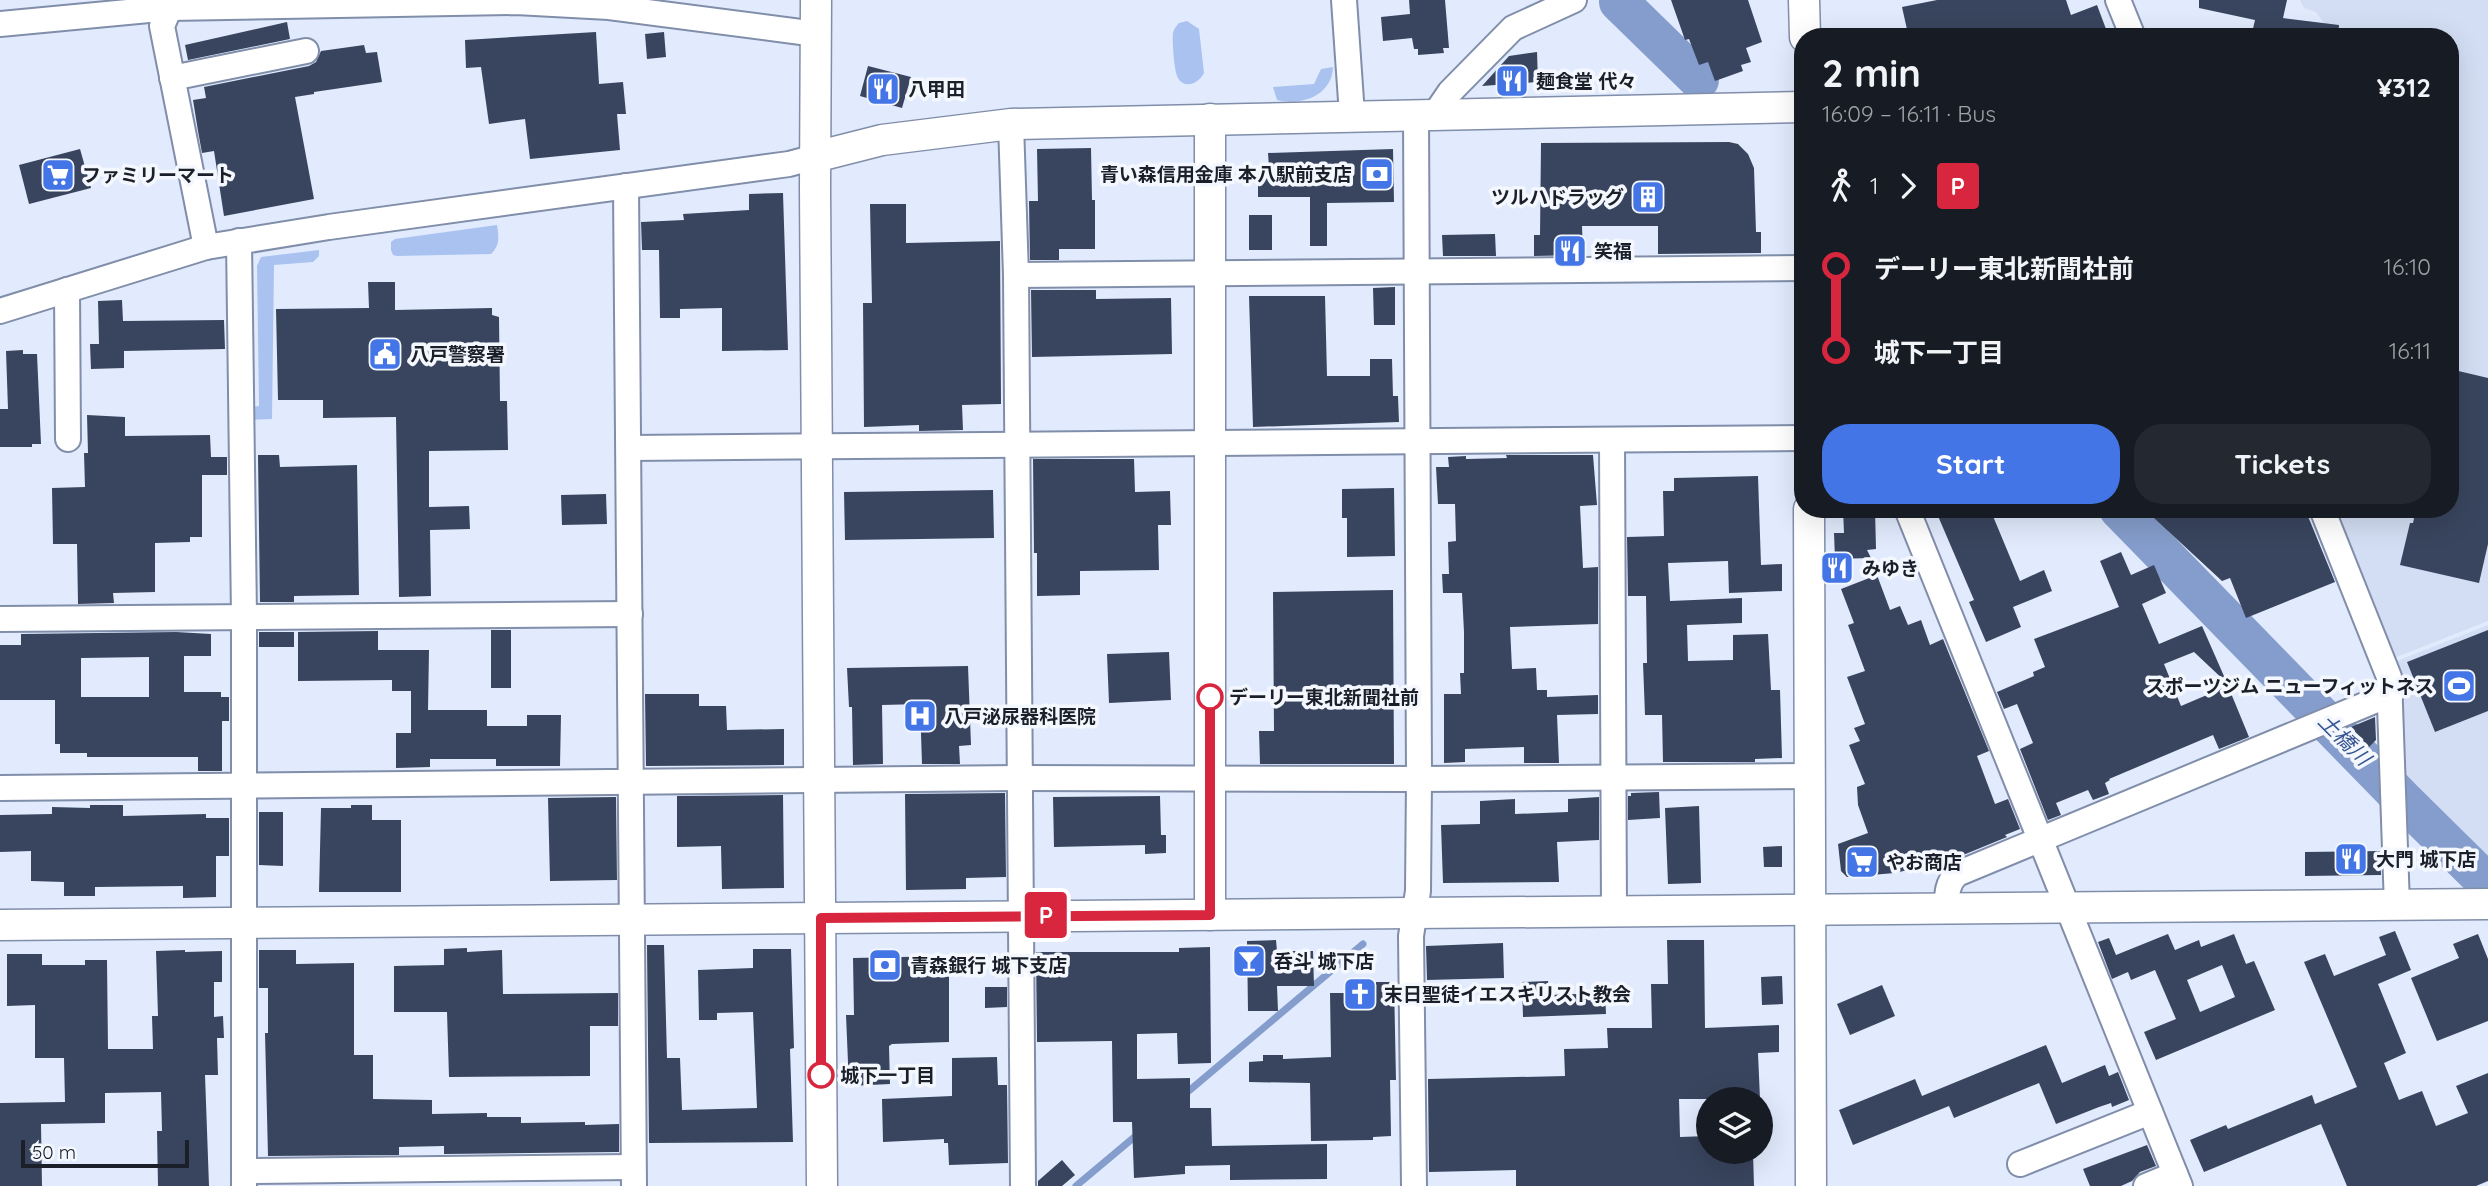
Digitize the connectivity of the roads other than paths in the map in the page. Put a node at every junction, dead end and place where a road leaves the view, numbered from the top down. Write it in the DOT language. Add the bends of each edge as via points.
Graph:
graph roads {
  1 [pos="817,0"];
  2 [pos="1344,0"];
  3 [pos="1574,0"];
  4 [pos="1804,0"];
  5 [pos="2118,0"];
  6 [pos="172,4"];
  7 [pos="0,24"];
  8 [pos="1805,28"];
  9 [pos="2129,28"];
  10 [pos="816,34"];
  11 [pos="306,51"];
  12 [pos="172,78"];
  13 [pos="1794,107"];
  14 [pos="1426,114"];
  15 [pos="1352,115"];
  16 [pos="1210,119"];
  17 [pos="1011,124"];
  18 [pos="815,157"];
  19 [pos="626,186"];
  20 [pos="239,241"];
  21 [pos="206,247"];
  22 [pos="1794,268"];
  23 [pos="1418,271"];
  24 [pos="1210,273"];
  25 [pos="1016,275"];
  26 [pos="67,290"];
  27 [pos="0,311"];
  28 [pos="1794,438"];
  29 [pos="68,439"];
  30 [pos="1612,440"];
  31 [pos="1418,441"];
  32 [pos="1210,443"];
  33 [pos="1016,445"];
  34 [pos="816,447"];
  35 [pos="629,448"];
  36 [pos="1809,518"];
  37 [pos="1911,518"];
  38 [pos="2326,518"];
  39 [pos="630,614"];
  40 [pos="244,617"];
  41 [pos="0,619"];
  42 [pos="2391,694"];
  43 [pos="1810,776"];
  44 [pos="1021,778"];
  45 [pos="1613,778"];
  46 [pos="1210,779"];
  47 [pos="1419,779"];
  48 [pos="819,780"];
  49 [pos="631,781"];
  50 [pos="242,785"];
  51 [pos="0,788"];
  52 [pos="2038,839"];
  53 [pos="2397,906"];
  54 [pos="2486,907"];
  55 [pos="1947,910"];
  56 [pos="2067,910"];
  57 [pos="1810,911"];
  58 [pos="1614,913"];
  59 [pos="1020,915"];
  60 [pos="1210,915"];
  61 [pos="1415,915"];
  62 [pos="821,918"];
  63 [pos="631,919"];
  64 [pos="243,924"];
  65 [pos="0,925"];
  66 [pos="2150,1112"];
  67 [pos="2020,1164"];
  68 [pos="633,1177"];
  69 [pos="244,1179"];
  70 [pos="2178,1180"];
  71 [pos="822,1186"];
  72 [pos="1023,1186"];
  73 [pos="1414,1186"];
  74 [pos="1811,1186"];
  75 [pos="2146,1186"];
  1 -- 10 [label="street"];
  2 -- 15 [label="street"];
  3 -- 14 [label="street" via="1513,28"];
  4 -- 8 [label="street"];
  5 -- 9 [label="street"];
  6 -- 7 [label="street"];
  6 -- 10 [label="street" via="516,2 608,7"];
  6 -- 12 [label="street" via="162,26"];
  10 -- 18 [label="street"];
  11 -- 12 [label="street"];
  12 -- 21 [label="street"];
  13 -- 14 [label="street"];
  14 -- 15 [label="street"];
  14 -- 23 [label="street"];
  15 -- 16 [label="street"];
  16 -- 17 [label="street"];
  16 -- 24 [label="street"];
  17 -- 18 [label="street" via="882,140"];
  17 -- 25 [label="street"];
  18 -- 19 [label="street"];
  18 -- 34 [label="street"];
  19 -- 20 [label="street"];
  19 -- 35 [label="street"];
  20 -- 21 [label="street"];
  20 -- 40 [label="street"];
  21 -- 26 [label="street"];
  22 -- 23 [label="street"];
  23 -- 24 [label="street"];
  23 -- 31 [label="street"];
  24 -- 25 [label="street"];
  24 -- 32 [label="street"];
  25 -- 33 [label="street"];
  26 -- 27 [label="street"];
  26 -- 29 [label="street"];
  28 -- 30 [label="street"];
  30 -- 31 [label="street"];
  30 -- 45 [label="street"];
  31 -- 32 [label="street"];
  31 -- 47 [label="street"];
  32 -- 33 [label="street"];
  32 -- 46 [label="street"];
  33 -- 34 [label="street"];
  33 -- 44 [label="street"];
  34 -- 35 [label="street"];
  34 -- 48 [label="street"];
  35 -- 39 [label="street"];
  36 -- 43 [label="street"];
  37 -- 52 [label="street"];
  38 -- 42 [label="street" via="2389,677"];
  39 -- 40 [label="street"];
  39 -- 49 [label="street"];
  40 -- 41 [label="street"];
  40 -- 50 [label="street"];
  42 -- 52 [label="street"];
  42 -- 53 [label="street"];
  43 -- 45 [label="street"];
  43 -- 57 [label="street"];
  44 -- 46 [label="street"];
  44 -- 48 [label="street"];
  44 -- 59 [label="street"];
  45 -- 47 [label="street"];
  45 -- 58 [label="street"];
  46 -- 47 [label="street"];
  46 -- 60 [label="street"];
  47 -- 61 [label="street"];
  48 -- 49 [label="street"];
  48 -- 62 [label="street"];
  49 -- 50 [label="street"];
  49 -- 63 [label="street"];
  50 -- 51 [label="street"];
  50 -- 64 [label="street"];
  52 -- 55 [label="street" via="1957,874 1948,889"];
  52 -- 56 [label="street"];
  53 -- 54 [label="street"];
  53 -- 56 [label="street"];
  55 -- 56 [label="street"];
  55 -- 57 [label="street"];
  56 -- 66 [label="street"];
  57 -- 58 [label="street"];
  57 -- 74 [label="street"];
  58 -- 61 [label="street"];
  59 -- 60 [label="street"];
  59 -- 62 [label="street"];
  59 -- 72 [label="street"];
  60 -- 61 [label="street"];
  61 -- 73 [label="street" via="1411,936"];
  62 -- 63 [label="street"];
  62 -- 71 [label="street"];
  63 -- 64 [label="street"];
  63 -- 68 [label="street"];
  64 -- 65 [label="street"];
  64 -- 69 [label="street"];
  66 -- 67 [label="street"];
  66 -- 70 [label="street"];
  68 -- 69 [label="street"];
  70 -- 75 [label="street"];
}
